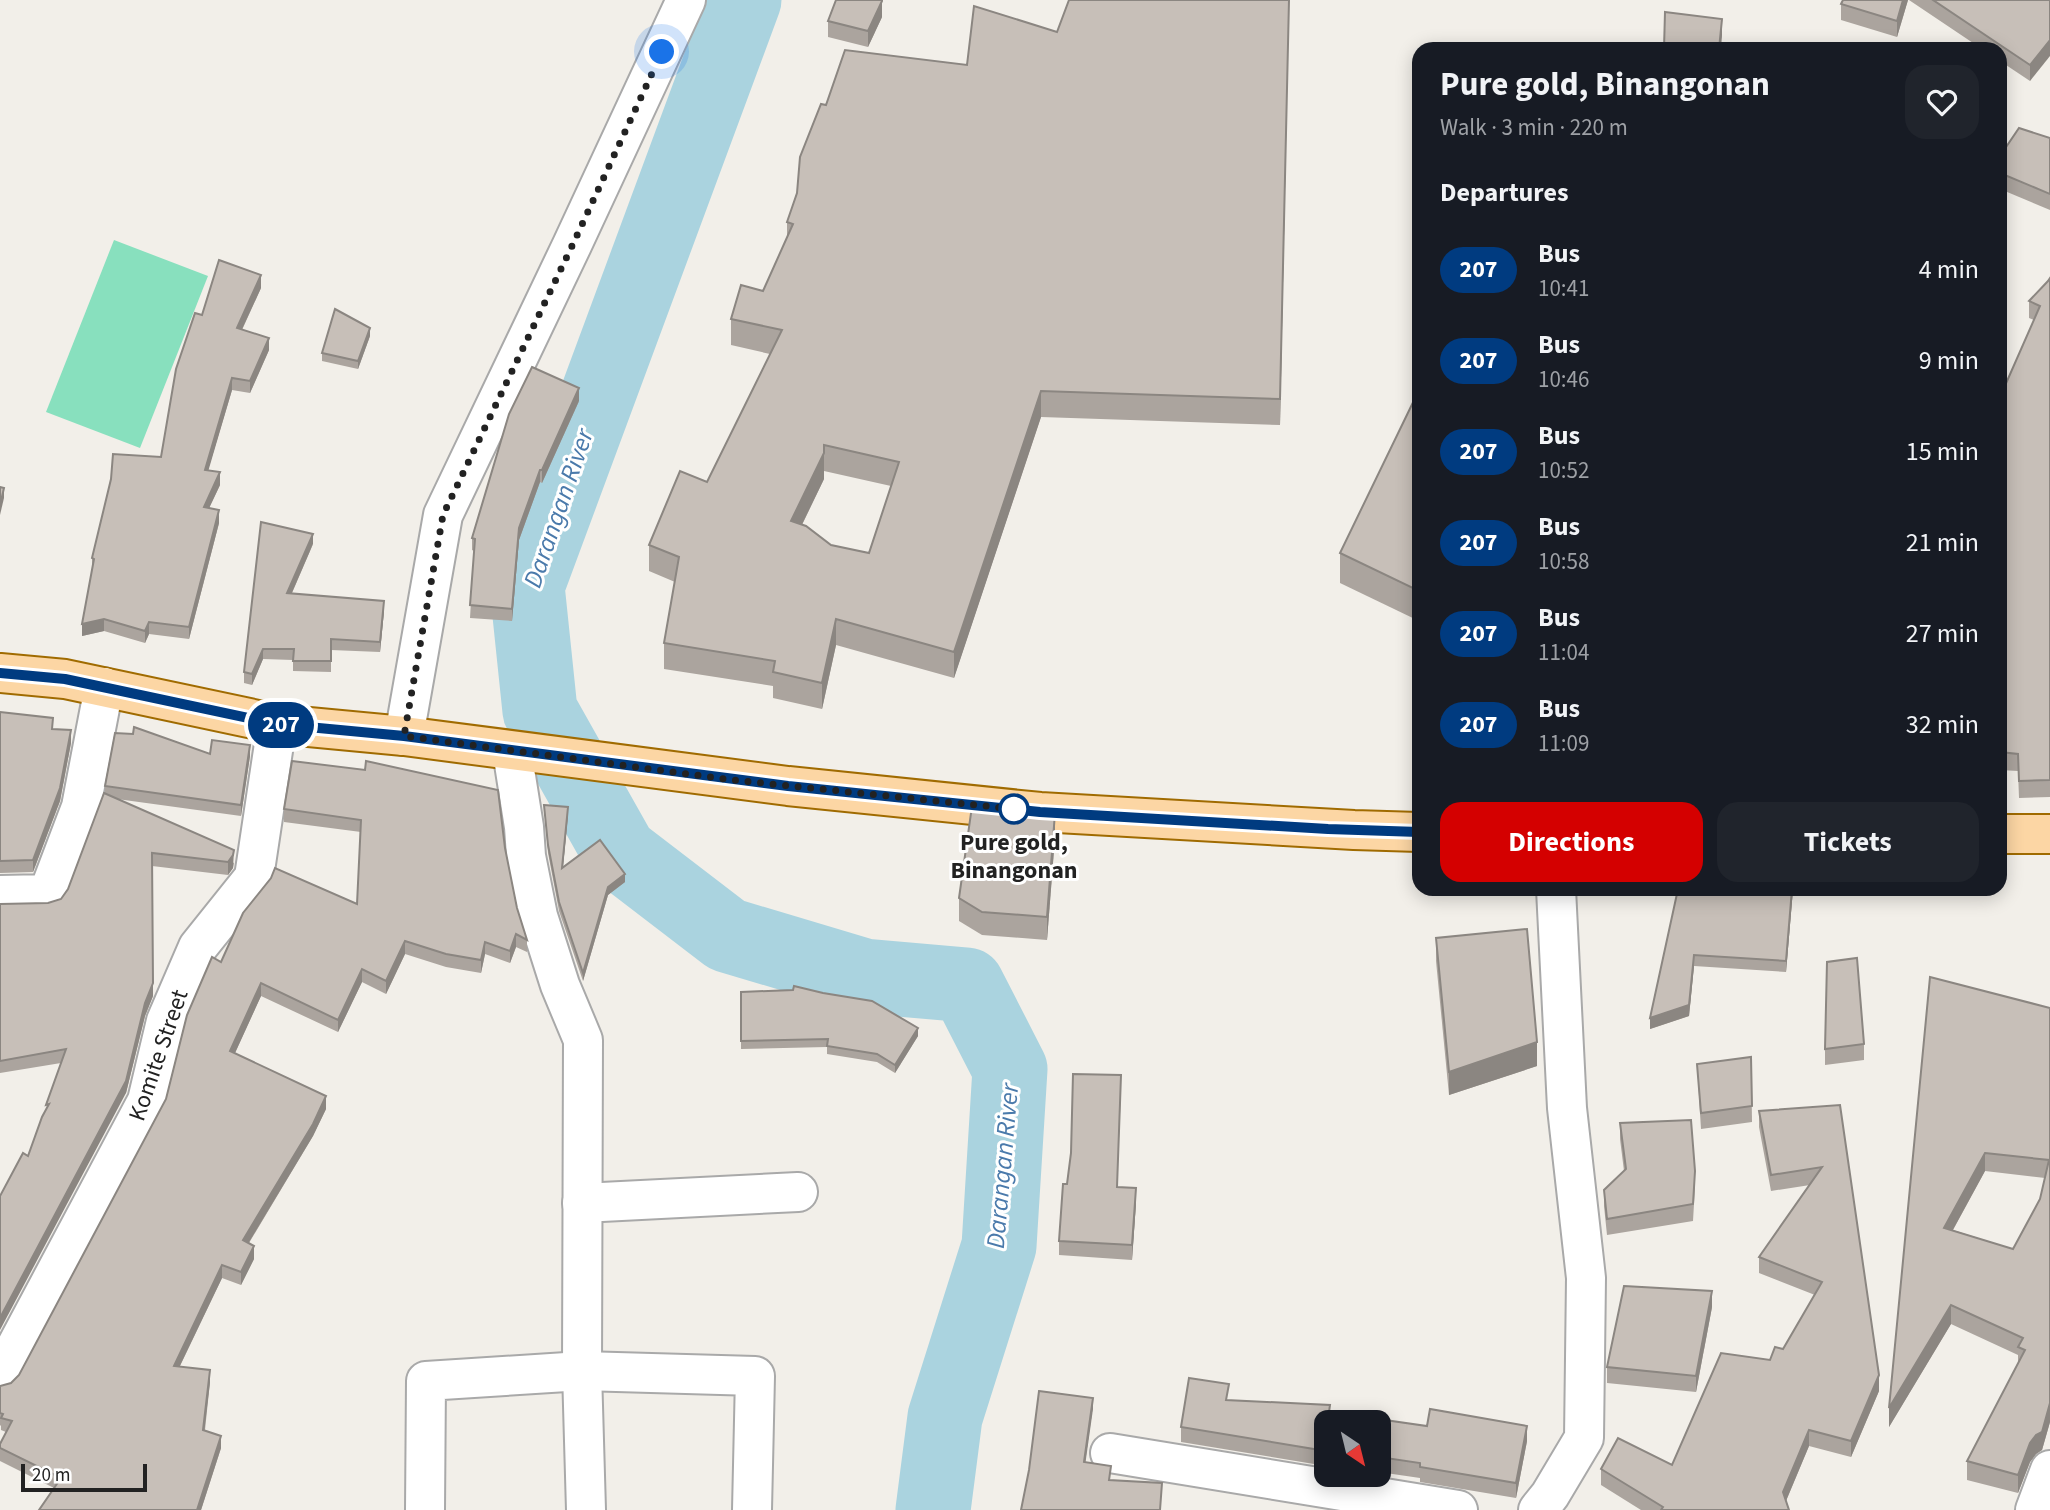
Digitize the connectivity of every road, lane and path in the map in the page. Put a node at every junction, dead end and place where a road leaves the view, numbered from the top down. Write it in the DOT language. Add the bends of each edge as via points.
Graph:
graph roads {
  1 [pos="686,0"];
  2 [pos="0,673"];
  3 [pos="104,687"];
  4 [pos="276,724"];
  5 [pos="404,736"];
  6 [pos="517,751"];
  7 [pos="1412,832"];
  8 [pos="2007,834"];
  9 [pos="2050,834"];
  10 [pos="0,895"];
  11 [pos="1556,896"];
  12 [pos="798,1192"];
  13 [pos="582,1203"];
  14 [pos="582,1371"];
  15 [pos="0,1377"];
  16 [pos="1110,1453"];
  17 [pos="2050,1470"];
  18 [pos="425,1510"];
  19 [pos="586,1510"];
  20 [pos="752,1510"];
  21 [pos="1458,1510"];
  22 [pos="1538,1510"];
  23 [pos="2035,1510"];
  1 -- 5 [label="street" via="443,515"];
  2 -- 3 [label="main road"];
  3 -- 4 [label="main road"];
  3 -- 10 [label="street" via="81,807 48,894"];
  4 -- 5 [label="main road"];
  4 -- 15 [label="street, Komite Street" via="254,877 198,947 166,1021 147,1101"];
  5 -- 6 [label="main road"];
  6 -- 7 [label="main road" via="733,780 1040,812"];
  6 -- 13 [label="street" via="526,856 538,916 583,1040"];
  8 -- 9 [label="main road"];
  11 -- 22 [label="street" via="1567,1108 1586,1278 1584,1438"];
  12 -- 13 [label="street"];
  13 -- 14 [label="street"];
  14 -- 18 [label="street" via="426,1381"];
  14 -- 19 [label="street"];
  14 -- 20 [label="street" via="755,1376"];
  16 -- 21 [label="street"];
  17 -- 23 [label="street"];
}
